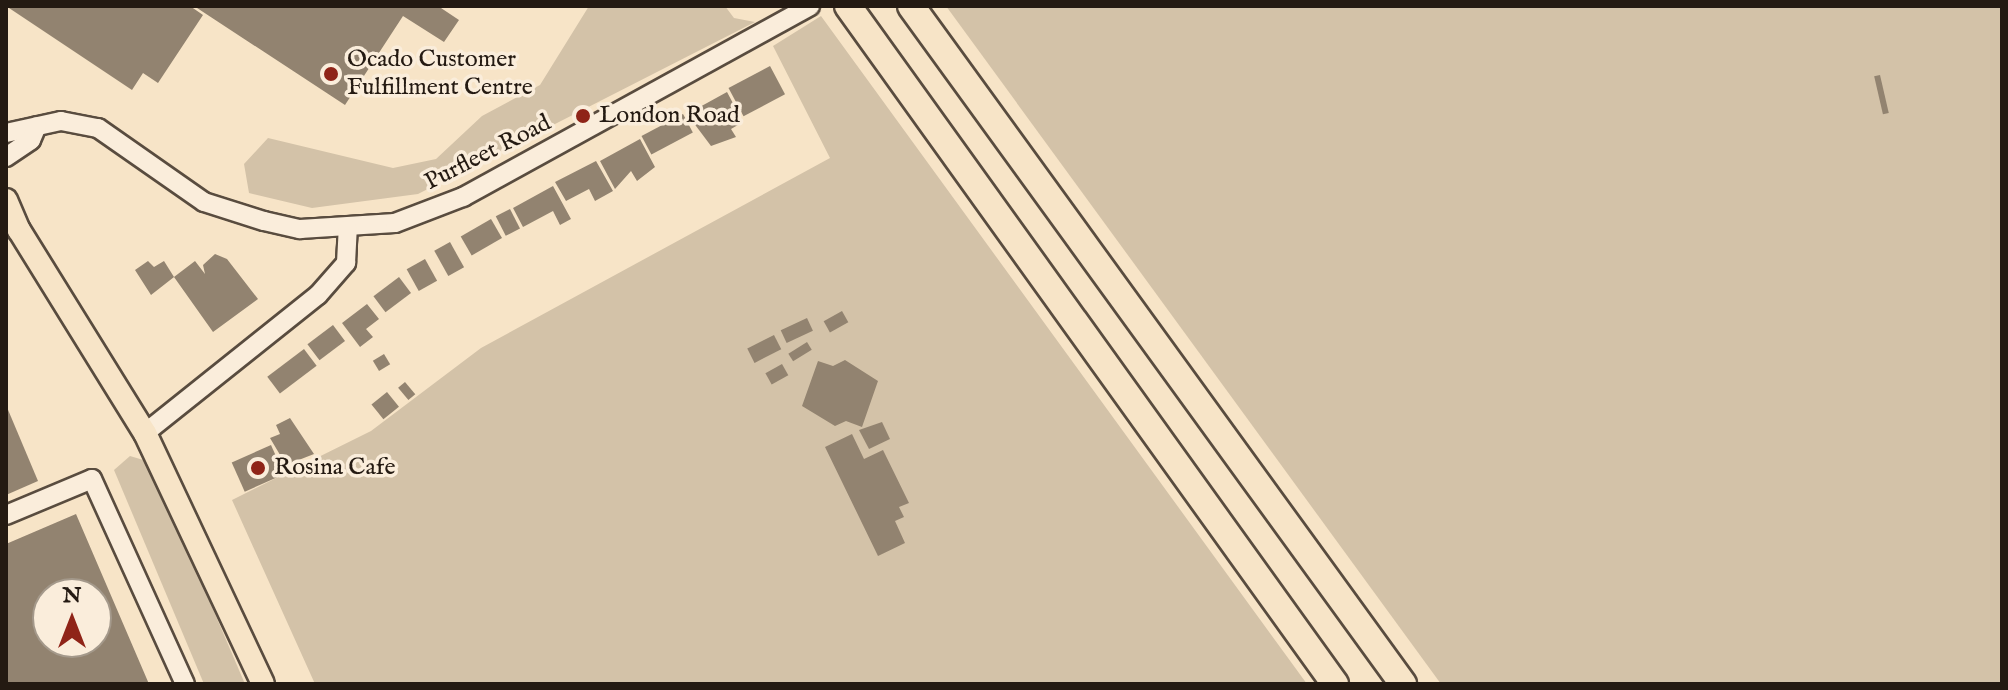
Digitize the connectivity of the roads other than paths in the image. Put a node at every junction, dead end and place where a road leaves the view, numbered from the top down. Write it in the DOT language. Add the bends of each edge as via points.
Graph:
graph roads {
  1 [pos="848,6"];
  2 [pos="911,6"];
  3 [pos="808,7"];
  4 [pos="37,126"];
  5 [pos="6,133"];
  6 [pos="6,157"];
  7 [pos="6,200"];
  8 [pos="12,228"];
  9 [pos="348,229"];
  10 [pos="145,433"];
  11 [pos="6,515"];
  12 [pos="185,684"];
  13 [pos="263,684"];
  14 [pos="1335,684"];
  15 [pos="1403,684"];
  1 -- 14 [label="highway"];
  2 -- 15 [label="highway"];
  3 -- 9 [label="street, Purfleet Road" via="463,197 395,223"];
  4 -- 5 [label="street, Purfleet Road"];
  4 -- 6 [label="street" via="31,140"];
  4 -- 9 [label="street, Purfleet Road" via="61,121 98,128 159,176 236,214 300,229"];
  7 -- 8 [label="main road"];
  8 -- 10 [label="main road"];
  9 -- 10 [label="street" via="350,249 339,274 243,359"];
  10 -- 13 [label="main road"];
  11 -- 12 [label="street" via="92,479"];
}
